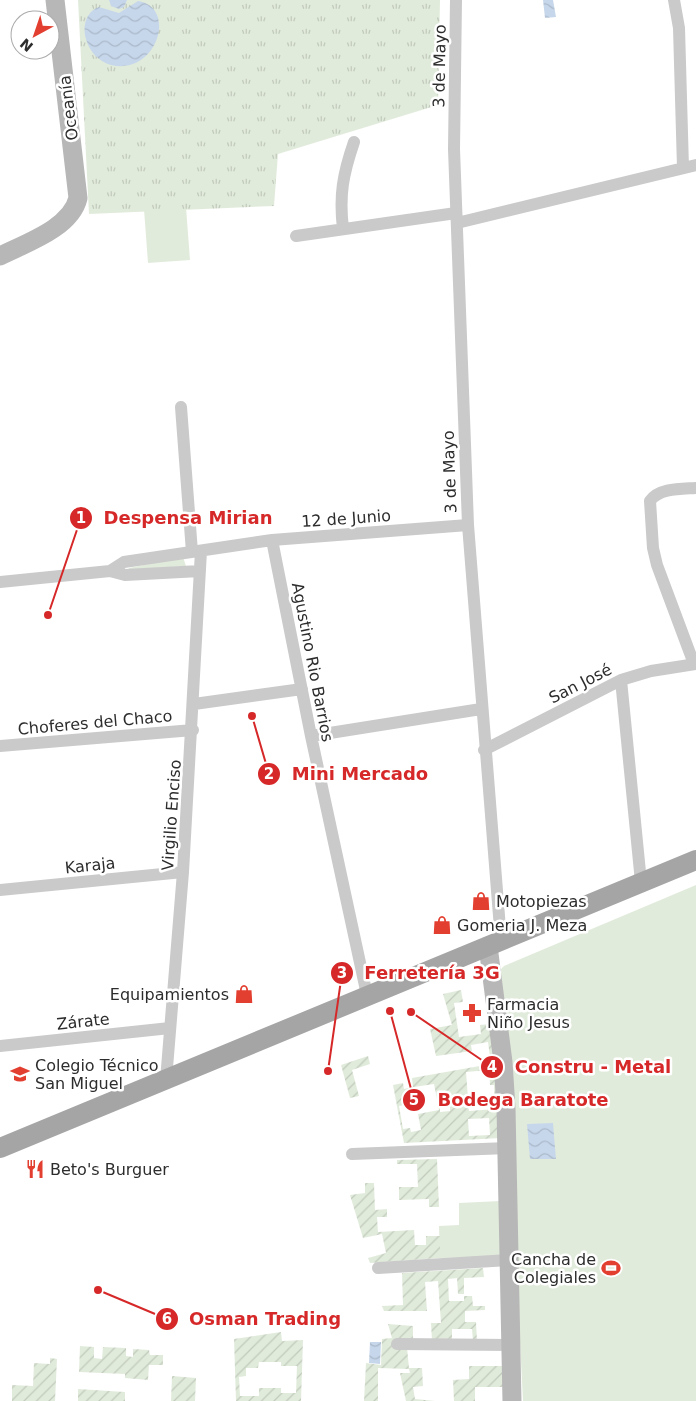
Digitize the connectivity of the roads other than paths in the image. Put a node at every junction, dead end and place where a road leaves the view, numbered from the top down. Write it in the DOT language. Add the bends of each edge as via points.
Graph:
graph roads {
  1 [pos="55,0"];
  2 [pos="456,0"];
  3 [pos="674,0"];
  4 [pos="354,142"];
  5 [pos="690,166"];
  6 [pos="457,218"];
  7 [pos="343,229"];
  8 [pos="296,236"];
  9 [pos="0,256"];
  10 [pos="181,407"];
  11 [pos="696,488"];
  12 [pos="468,525"];
  13 [pos="272,540"];
  14 [pos="197,552"];
  15 [pos="110,571"];
  16 [pos="200,571"];
  17 [pos="0,582"];
  18 [pos="695,664"];
  19 [pos="621,680"];
  20 [pos="302,689"];
  21 [pos="194,704"];
  22 [pos="480,709"];
  23 [pos="192,730"];
  24 [pos="311,736"];
  25 [pos="0,746"];
  26 [pos="484,750"];
  27 [pos="696,860"];
  28 [pos="183,872"];
  29 [pos="641,882"];
  30 [pos="0,890"];
  31 [pos="495,944"];
  32 [pos="367,995"];
  33 [pos="170,1028"];
  34 [pos="0,1046"];
  35 [pos="166,1080"];
  36 [pos="0,1148"];
  37 [pos="508,1148"];
  38 [pos="352,1154"];
  39 [pos="509,1260"];
  40 [pos="378,1268"];
  41 [pos="397,1344"];
  42 [pos="513,1345"];
  43 [pos="512,1401"];
  1 -- 9 [label="street, Oceanía" via="78,198 72,215 60,225"];
  2 -- 6 [label="street, 3 de Mayo" via="454,149"];
  3 -- 5 [label="street"];
  4 -- 7 [label="street" via="343,173"];
  5 -- 6 [label="street"];
  6 -- 7 [label="street"];
  6 -- 12 [label="street, 3 de Mayo"];
  7 -- 8 [label="street"];
  10 -- 14 [label="street, Virgilio Enciso"];
  11 -- 18 [label="street" via="664,491 650,501 655,556"];
  12 -- 13 [label="street, 12 de Junio"];
  12 -- 22 [label="street, 3 de Mayo"];
  13 -- 14 [label="street, 12 de Junio"];
  13 -- 20 [label="street, Agustino Rio Barrios"];
  14 -- 15 [label="street, 12 de Junio" via="124,562"];
  14 -- 16 [label="street, Virgilio Enciso"];
  15 -- 16 [label="street, 12 de Junio" via="125,575"];
  15 -- 17 [label="street, 12 de Junio"];
  16 -- 21 [label="street, Virgilio Enciso"];
  18 -- 19 [label="street, San José"];
  19 -- 26 [label="street, San José"];
  19 -- 29 [label="street"];
  20 -- 21 [label="street"];
  20 -- 24 [label="street, Agustino Rio Barrios"];
  21 -- 23 [label="street, Virgilio Enciso"];
  22 -- 24 [label="street"];
  22 -- 26 [label="street, 3 de Mayo"];
  23 -- 25 [label="street, Choferes del Chaco"];
  23 -- 28 [label="street, Virgilio Enciso"];
  24 -- 32 [label="street, Agustino Rio Barrios"];
  26 -- 31 [label="street, 3 de Mayo"];
  27 -- 29 [label="main road"];
  28 -- 30 [label="street, Karaja"];
  28 -- 33 [label="street, Virgilio Enciso"];
  29 -- 31 [label="main road"];
  31 -- 32 [label="main road"];
  31 -- 37 [label="street"];
  32 -- 35 [label="main road"];
  33 -- 34 [label="street, Zárate"];
  33 -- 35 [label="street, Virgilio Enciso"];
  35 -- 36 [label="main road"];
  37 -- 38 [label="street"];
  37 -- 39 [label="street"];
  39 -- 40 [label="street"];
  39 -- 42 [label="street"];
  41 -- 42 [label="street"];
  42 -- 43 [label="street"];
}
